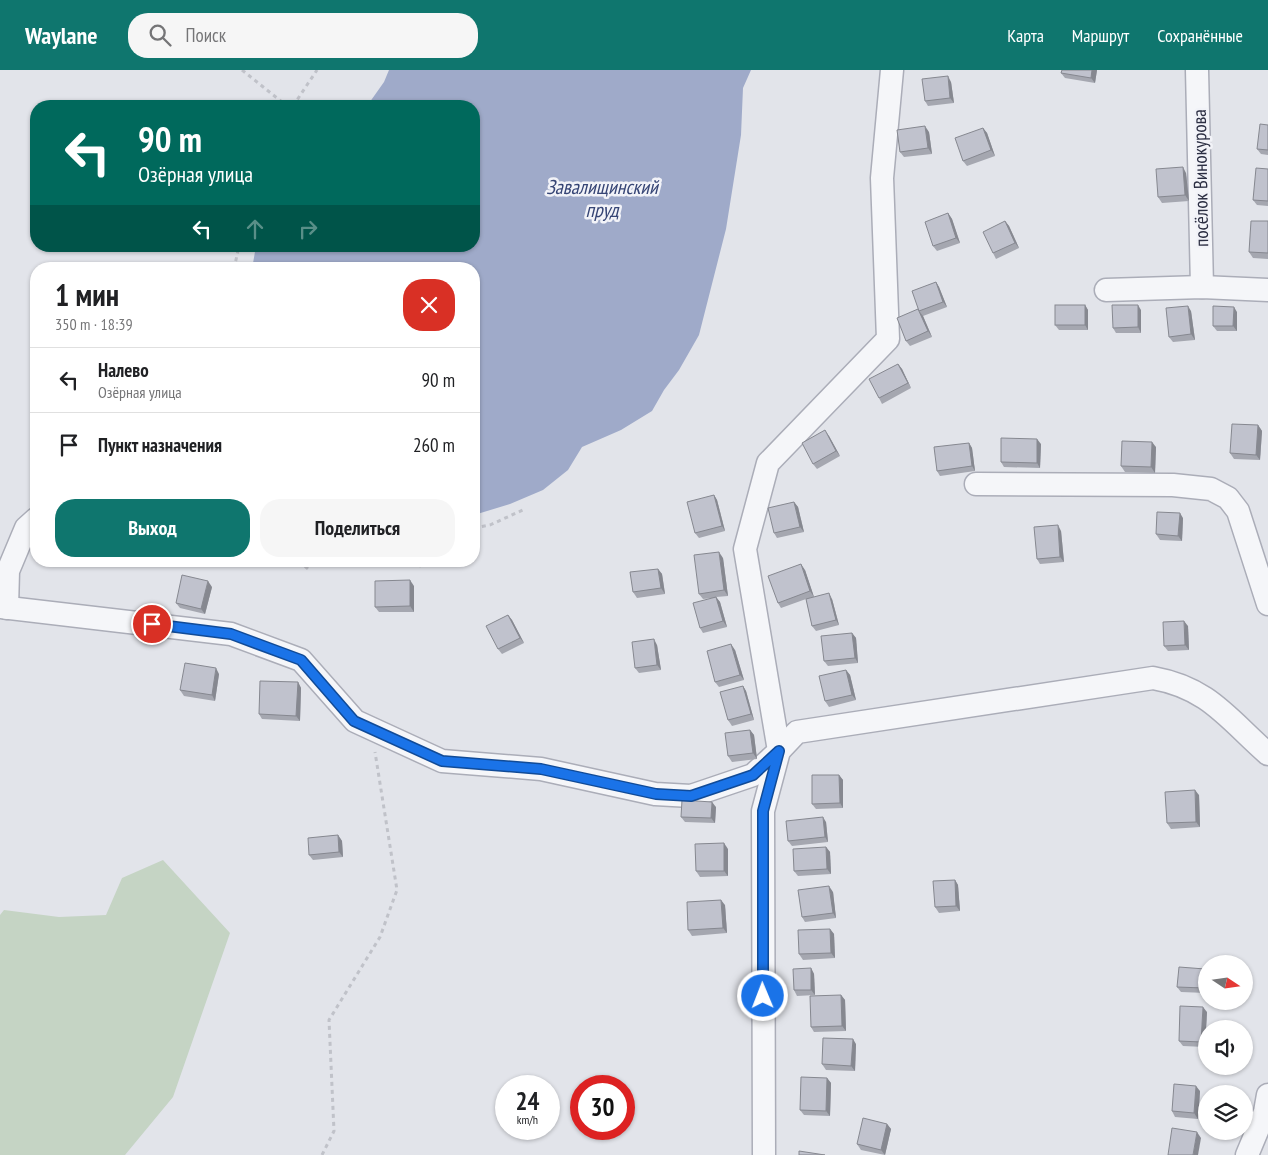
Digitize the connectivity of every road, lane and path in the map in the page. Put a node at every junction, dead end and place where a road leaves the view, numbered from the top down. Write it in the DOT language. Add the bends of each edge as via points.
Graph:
graph roads {
  1 [pos="242,70"];
  2 [pos="316,70"];
  3 [pos="892,70"];
  4 [pos="1198,70"];
  5 [pos="280,100"];
  6 [pos="297,100"];
  7 [pos="1202,286"];
  8 [pos="1106,290"];
  9 [pos="1268,290"];
  10 [pos="976,484"];
  11 [pos="525,509"];
  12 [pos="30,524"];
  13 [pos="480,527"];
  14 [pos="306,567"];
  15 [pos="308,569"];
  16 [pos="1268,604"];
  17 [pos="4,607"];
  18 [pos="372,729"];
  19 [pos="779,751"];
  20 [pos="1268,754"];
  21 [pos="1268,1095"];
  22 [pos="322,1155"];
  23 [pos="764,1155"];
  24 [pos="1247,1155"];
  1 -- 5 [label="path"];
  2 -- 6 [label="path"];
  3 -- 19 [label="street" via="882,178 888,339 768,464 745,549"];
  4 -- 7 [label="street, посёлок Винокурова"];
  7 -- 8 [label="street"];
  7 -- 9 [label="street"];
  10 -- 16 [label="street" via="1211,489 1228,498 1238,511"];
  11 -- 13 [label="path"];
  12 -- 17 [label="street" via="8,571"];
  14 -- 15 [label="path"];
  17 -- 18 [label="street" via="231,634 301,660 354,721"];
  18 -- 19 [label="street" via="442,761 541,769 656,794 691,796 753,775"];
  18 -- 22 [label="path" via="397,890 380,937 328,1020 334,1131"];
  19 -- 20 [label="street" via="797,732 1153,678 1175,682 1200,693"];
  19 -- 23 [label="street" via="763,811"];
  21 -- 24 [label="street" via="1265,1112"];
}
